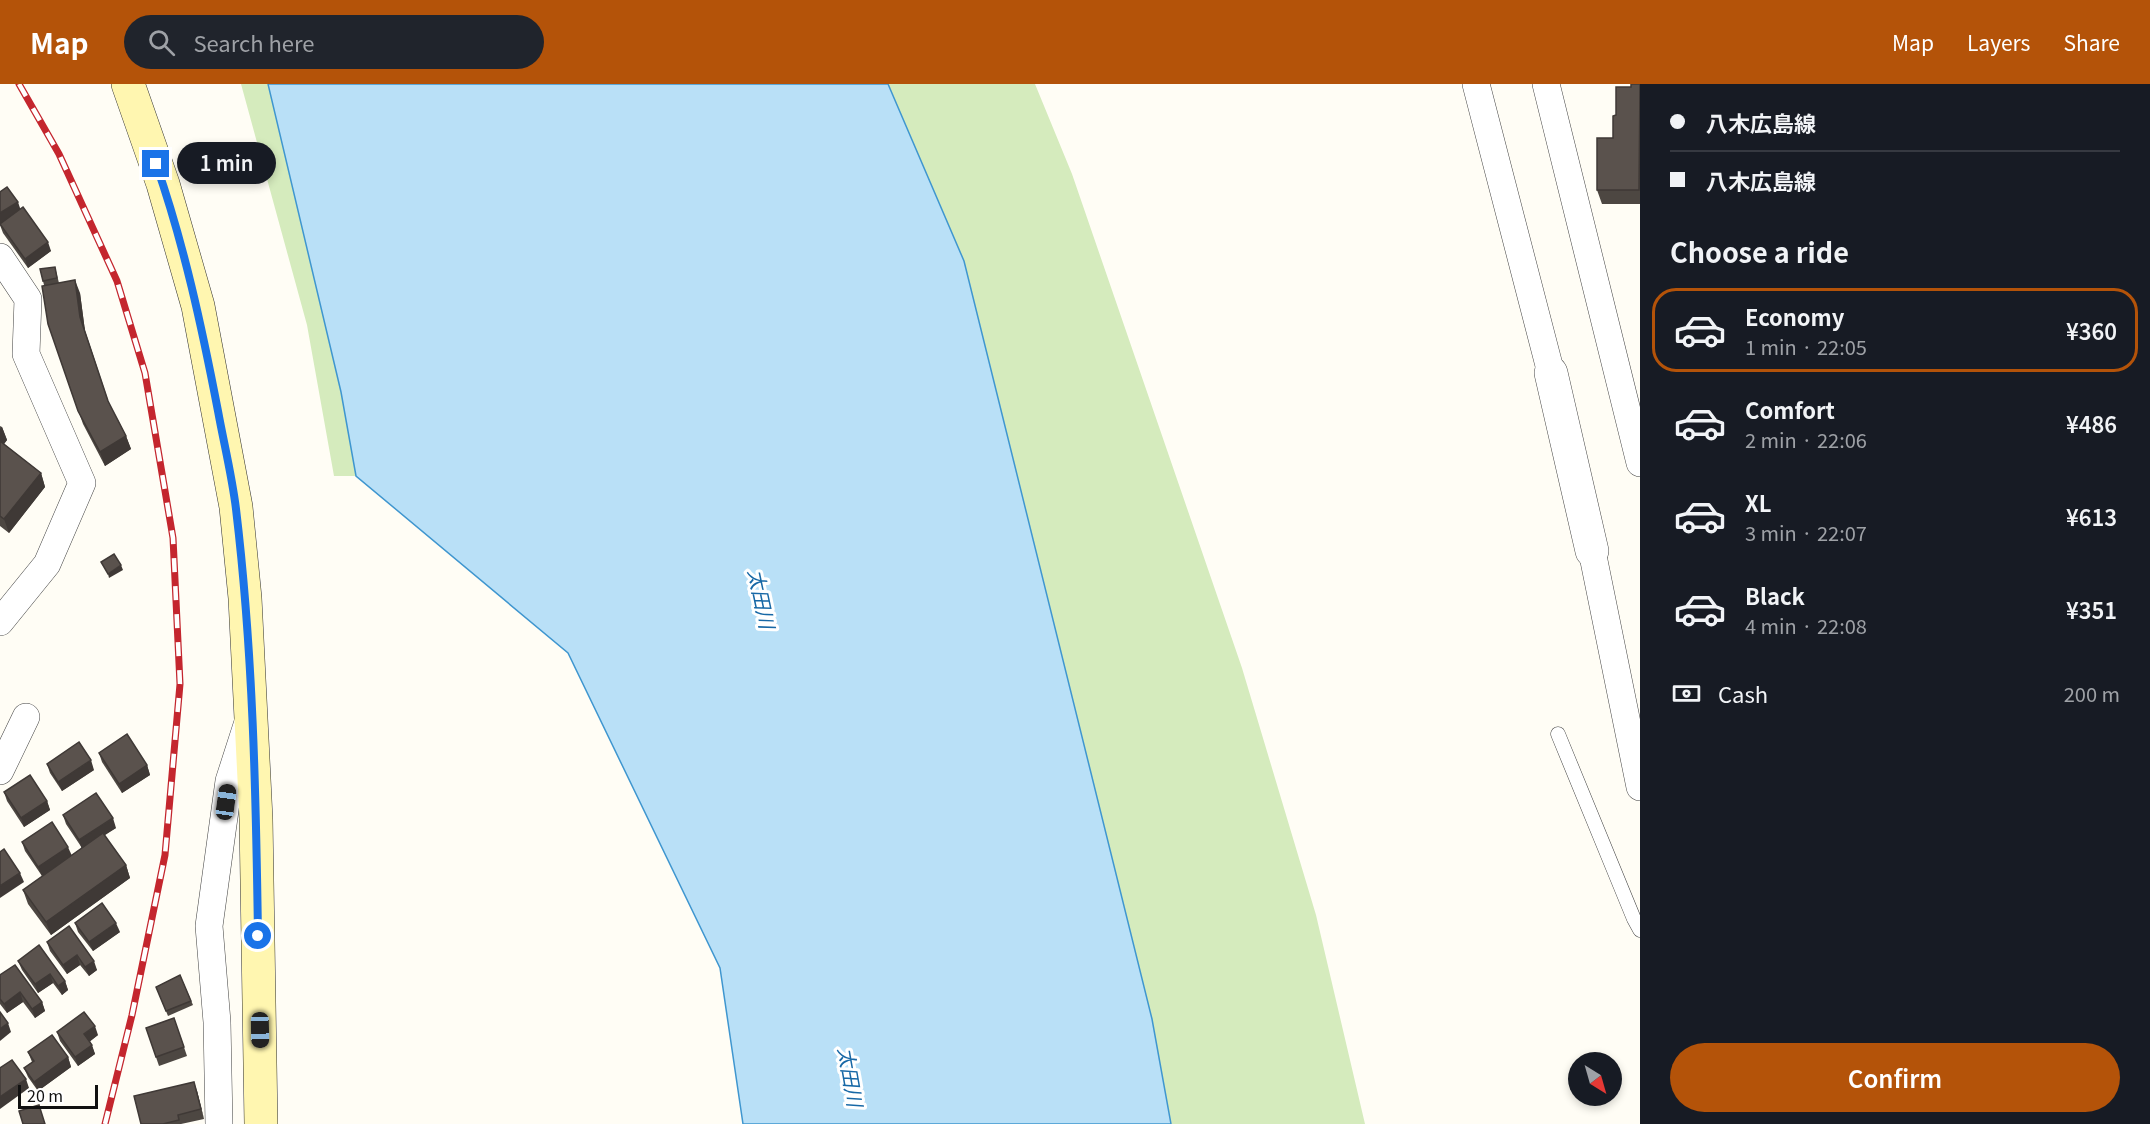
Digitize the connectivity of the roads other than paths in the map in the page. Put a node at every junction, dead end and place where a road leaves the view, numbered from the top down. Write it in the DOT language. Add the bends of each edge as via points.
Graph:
graph roads {
  1 [pos="128,84"];
  2 [pos="1476,84"];
  3 [pos="1546,84"];
  4 [pos="0,257"];
  5 [pos="1551,373"];
  6 [pos="1640,463"];
  7 [pos="1592,551"];
  8 [pos="0,622"];
  9 [pos="251,713"];
  10 [pos="26,717"];
  11 [pos="1558,734"];
  12 [pos="0,771"];
  13 [pos="1640,787"];
  14 [pos="1640,930"];
  15 [pos="219,1124"];
  16 [pos="261,1124"];
  1 -- 9 [label="main road" via="163,184 198,306 236,507"];
  2 -- 5 [label="street"];
  3 -- 6 [label="street"];
  4 -- 8 [label="street" via="28,299 26,354 82,483 47,564"];
  5 -- 7 [label="street"];
  7 -- 13 [label="street"];
  9 -- 15 [label="street" via="229,781 208,926 217,1022"];
  9 -- 16 [label="main road"];
  10 -- 12 [label="street"];
  11 -- 14 [label="lane"];
}
